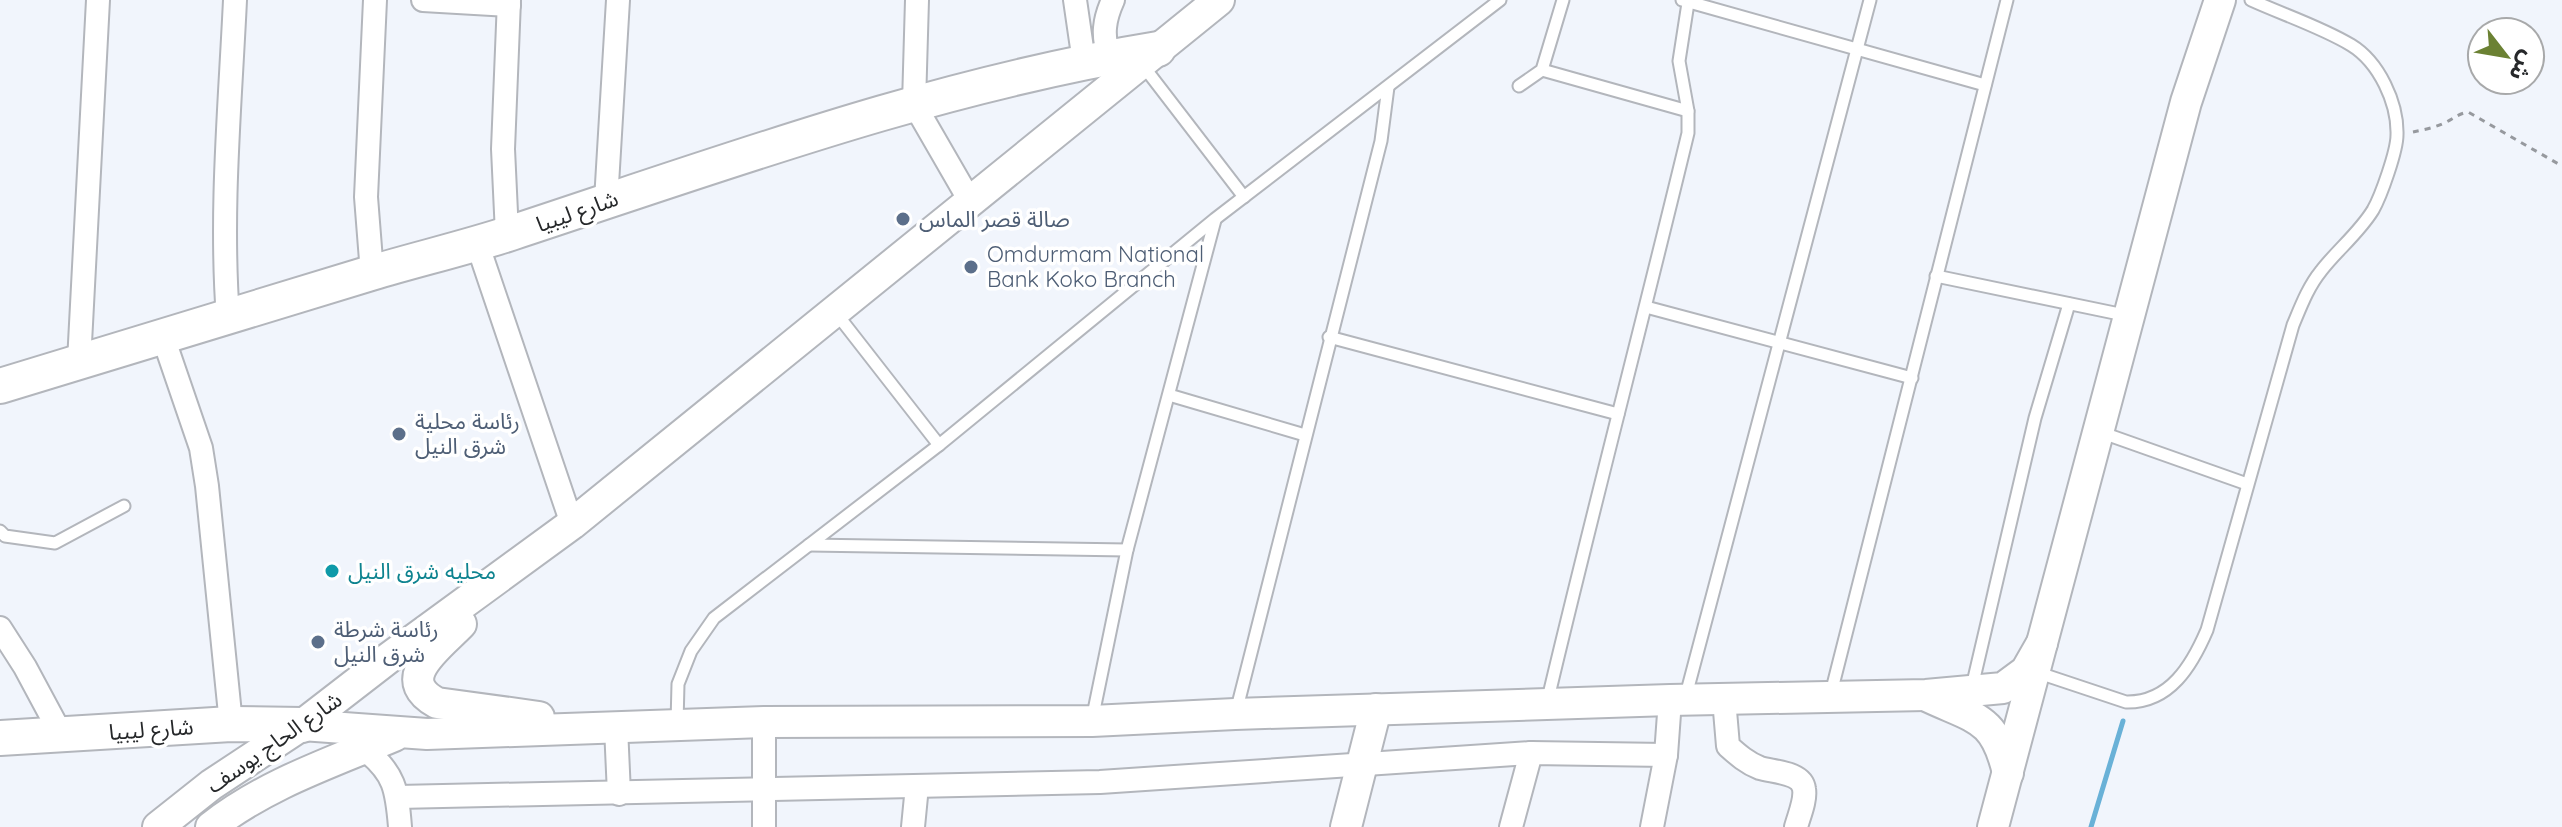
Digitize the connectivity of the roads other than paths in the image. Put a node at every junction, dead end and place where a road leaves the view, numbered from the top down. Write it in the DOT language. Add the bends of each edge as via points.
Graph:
graph roads {
  1 [pos="98,0"];
  2 [pos="235,0"];
  3 [pos="375,0"];
  4 [pos="423,0"];
  5 [pos="618,0"];
  6 [pos="917,0"];
  7 [pos="1075,0"];
  8 [pos="1113,0"];
  9 [pos="1219,0"];
  10 [pos="1500,0"];
  11 [pos="1563,0"];
  12 [pos="1870,0"];
  13 [pos="2007,0"];
  14 [pos="2251,0"];
  15 [pos="1685,1"];
  16 [pos="509,2"];
  17 [pos="2216,2"];
  18 [pos="1858,48"];
  19 [pos="1123,58"];
  20 [pos="1542,70"];
  21 [pos="1985,85"];
  22 [pos="1519,86"];
  23 [pos="1388,87"];
  24 [pos="914,104"];
  25 [pos="1688,111"];
  26 [pos="1244,197"];
  27 [pos="606,201"];
  28 [pos="970,201"];
  29 [pos="1215,219"];
  30 [pos="492,239"];
  31 [pos="372,273"];
  32 [pos="1936,276"];
  33 [pos="2069,304"];
  34 [pos="1646,307"];
  35 [pos="834,311"];
  36 [pos="2129,316"];
  37 [pos="228,318"];
  38 [pos="163,337"];
  39 [pos="1329,337"];
  40 [pos="1779,344"];
  41 [pos="79,362"];
  42 [pos="1912,378"];
  43 [pos="0,386"];
  44 [pos="1169,395"];
  45 [pos="1618,414"];
  46 [pos="2099,432"];
  47 [pos="1305,435"];
  48 [pos="939,445"];
  49 [pos="2247,484"];
  50 [pos="124,506"];
  51 [pos="572,524"];
  52 [pos="0,531"];
  53 [pos="809,545"];
  54 [pos="1127,550"];
  55 [pos="514,567"];
  56 [pos="0,628"];
  57 [pos="2039,657"];
  58 [pos="1971,693"];
  59 [pos="1926,695"];
  60 [pos="1830,697"];
  61 [pos="1724,699"];
  62 [pos="1677,700"];
  63 [pos="1547,704"];
  64 [pos="1376,709"];
  65 [pos="1235,714"];
  66 [pos="1092,721"];
  67 [pos="764,722"];
  68 [pos="231,724"];
  69 [pos="677,724"];
  70 [pos="302,725"];
  71 [pos="602,728"];
  72 [pos="400,734"];
  73 [pos="62,736"];
  74 [pos="0,738"];
  75 [pos="364,749"];
  76 [pos="1531,753"];
  77 [pos="1666,755"];
  78 [pos="1362,764"];
  79 [pos="2008,773"];
  80 [pos="917,786"];
  81 [pos="765,788"];
  82 [pos="619,794"];
  83 [pos="398,797"];
  84 [pos="158,827"];
  85 [pos="211,827"];
  86 [pos="400,827"];
  87 [pos="764,827"];
  88 [pos="913,827"];
  89 [pos="1346,827"];
  90 [pos="1511,827"];
  91 [pos="1652,827"];
  92 [pos="1796,827"];
  93 [pos="1993,827"];
  1 -- 41 [label="street"];
  2 -- 37 [label="street" via="224,213"];
  3 -- 31 [label="street" via="366,197"];
  4 -- 16 [label="street"];
  5 -- 27 [label="street"];
  6 -- 24 [label="street"];
  7 -- 19 [label="street"];
  8 -- 19 [label="street" via="1104,39"];
  9 -- 19 [label="main road"];
  10 -- 23 [label="lane"];
  11 -- 20 [label="lane"];
  12 -- 18 [label="lane"];
  13 -- 21 [label="lane"];
  14 -- 49 [label="lane" via="2354,46 2385,85 2398,136 2373,209 2306,294"];
  15 -- 18 [label="lane"];
  15 -- 25 [label="lane" via="1679,61"];
  16 -- 30 [label="street" via="503,149"];
  17 -- 36 [label="main road"];
  18 -- 21 [label="lane"];
  18 -- 40 [label="lane"];
  19 -- 24 [label="main road, شارع ليبيا"];
  19 -- 26 [label="lane"];
  19 -- 28 [label="main road"];
  20 -- 22 [label="lane"];
  20 -- 25 [label="lane"];
  21 -- 32 [label="lane"];
  23 -- 26 [label="lane"];
  23 -- 39 [label="lane" via="1381,141"];
  24 -- 27 [label="main road, شارع ليبيا"];
  24 -- 28 [label="street"];
  25 -- 34 [label="lane" via="1688,133"];
  26 -- 29 [label="lane"];
  27 -- 30 [label="main road, شارع ليبيا"];
  28 -- 35 [label="main road"];
  29 -- 44 [label="lane"];
  29 -- 48 [label="lane"];
  30 -- 31 [label="main road, شارع ليبيا"];
  30 -- 51 [label="street"];
  31 -- 37 [label="main road, شارع ليبيا"];
  32 -- 33 [label="lane"];
  32 -- 42 [label="lane"];
  33 -- 36 [label="lane"];
  33 -- 58 [label="lane" via="2035,418"];
  34 -- 40 [label="lane"];
  34 -- 45 [label="lane"];
  35 -- 48 [label="lane"];
  35 -- 51 [label="main road"];
  36 -- 46 [label="main road"];
  37 -- 38 [label="main road, شارع ليبيا"];
  38 -- 41 [label="main road, شارع ليبيا"];
  38 -- 68 [label="street" via="201,448"];
  39 -- 45 [label="lane"];
  39 -- 47 [label="lane"];
  40 -- 42 [label="lane"];
  40 -- 62 [label="lane"];
  41 -- 43 [label="main road, شارع ليبيا"];
  42 -- 60 [label="lane"];
  44 -- 47 [label="lane"];
  44 -- 54 [label="lane"];
  45 -- 63 [label="lane"];
  46 -- 49 [label="lane"];
  46 -- 57 [label="main road"];
  47 -- 65 [label="lane"];
  48 -- 53 [label="lane"];
  49 -- 57 [label="lane" via="2207,630 2177,683 2155,696 2126,702"];
  50 -- 52 [label="lane" via="55,543"];
  51 -- 55 [label="main road"];
  53 -- 54 [label="lane"];
  53 -- 69 [label="lane" via="714,618 691,651 678,684"];
  54 -- 66 [label="lane"];
  55 -- 70 [label="main road, شارع الحاج يوسف"];
  55 -- 71 [label="main road" via="423,663 417,686 437,703"];
  56 -- 73 [label="street"];
  57 -- 58 [label="main road" via="2003,688"];
  57 -- 79 [label="main road"];
  58 -- 59 [label="main road"];
  59 -- 60 [label="main road"];
  59 -- 79 [label="main road" via="1985,724 1996,735"];
  60 -- 61 [label="main road"];
  61 -- 62 [label="main road"];
  61 -- 92 [label="street" via="1728,746 1742,759 1802,783 1805,792"];
  62 -- 63 [label="main road"];
  62 -- 77 [label="street"];
  63 -- 64 [label="main road"];
  64 -- 65 [label="main road"];
  64 -- 78 [label="main road"];
  65 -- 66 [label="main road"];
  66 -- 67 [label="main road"];
  67 -- 69 [label="main road"];
  67 -- 81 [label="street"];
  68 -- 70 [label="main road, شارع ليبيا"];
  68 -- 73 [label="main road, شارع ليبيا"];
  69 -- 71 [label="main road"];
  70 -- 72 [label="main road"];
  70 -- 84 [label="main road, شارع الحاج يوسف"];
  71 -- 72 [label="main road"];
  71 -- 82 [label="street"];
  72 -- 75 [label="main road, شارع الحاج يوسف"];
  73 -- 74 [label="main road, شارع ليبيا"];
  75 -- 83 [label="street" via="385,766"];
  75 -- 85 [label="main road, شارع الحاج يوسف" via="253,797"];
  76 -- 77 [label="street"];
  76 -- 78 [label="street"];
  76 -- 90 [label="street"];
  77 -- 91 [label="street"];
  78 -- 80 [label="street" via="1100,782"];
  78 -- 89 [label="main road"];
  79 -- 93 [label="main road"];
  80 -- 81 [label="street"];
  80 -- 88 [label="street"];
  81 -- 82 [label="street"];
  81 -- 87 [label="street"];
  82 -- 83 [label="street"];
  83 -- 86 [label="street"];
}
